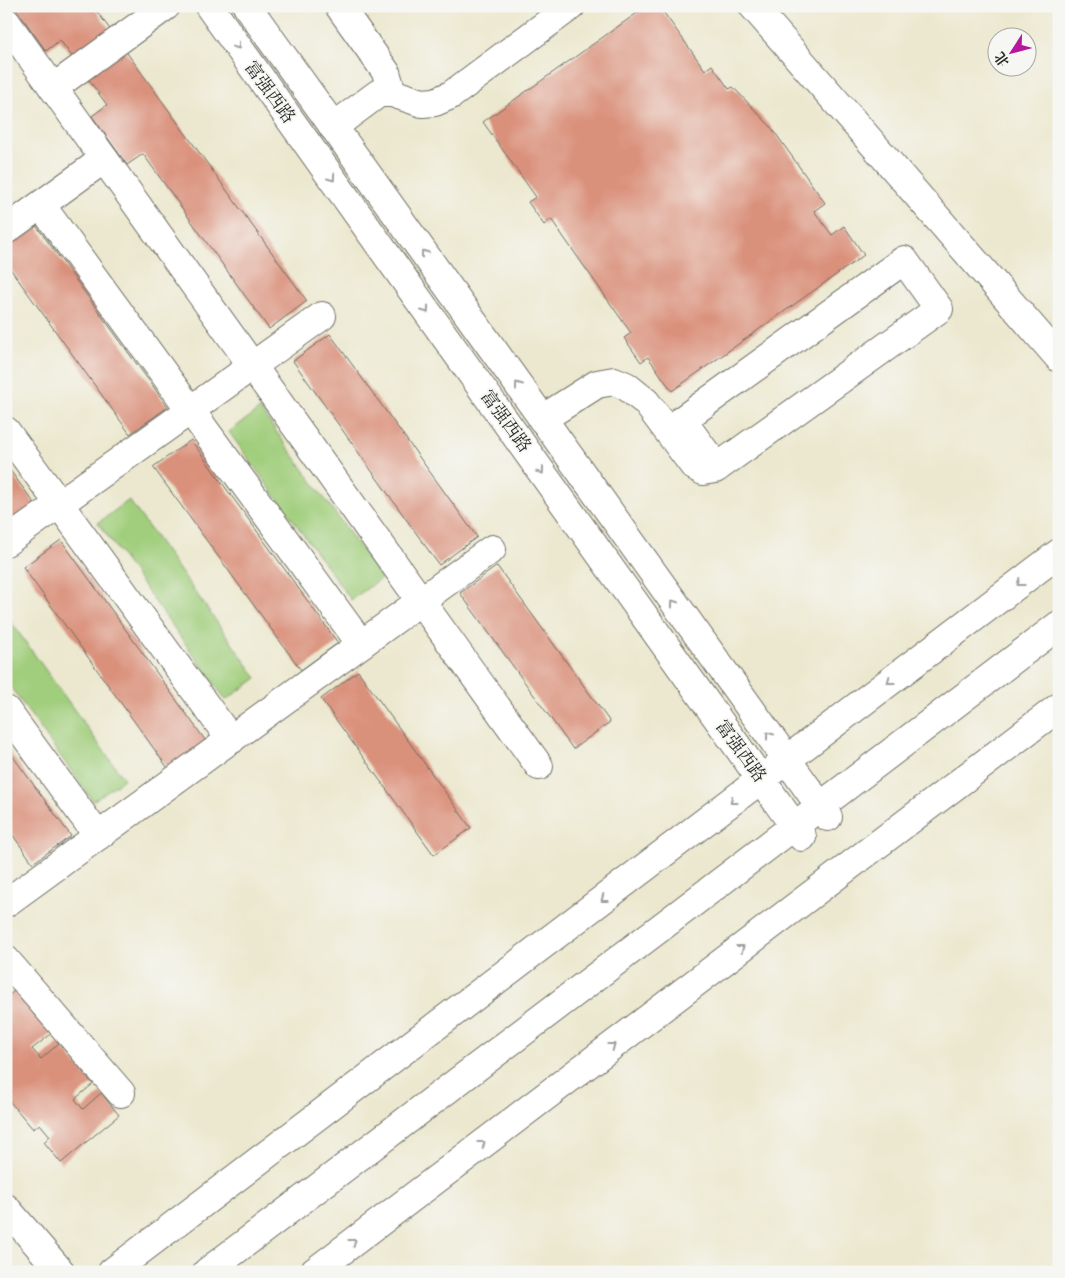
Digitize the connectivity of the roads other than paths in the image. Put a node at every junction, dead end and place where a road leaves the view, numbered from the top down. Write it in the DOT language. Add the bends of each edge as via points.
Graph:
graph roads {
  1 [pos="166,6"];
  2 [pos="209,6"];
  3 [pos="246,6"];
  4 [pos="339,6"];
  5 [pos="571,6"];
  6 [pos="753,6"];
  7 [pos="8,30"];
  8 [pos="53,88"];
  9 [pos="392,93"];
  10 [pos="333,127"];
  11 [pos="104,159"];
  12 [pos="41,205"];
  13 [pos="6,230"];
  14 [pos="322,316"];
  15 [pos="1059,358"];
  16 [pos="252,365"];
  17 [pos="191,410"];
  18 [pos="542,419"];
  19 [pos="6,431"];
  20 [pos="716,468"];
  21 [pos="59,504"];
  22 [pos="6,542"];
  23 [pos="492,549"];
  24 [pos="1059,553"];
  25 [pos="421,601"];
  26 [pos="1059,625"];
  27 [pos="1059,642"];
  28 [pos="362,644"];
  29 [pos="1059,707"];
  30 [pos="6,710"];
  31 [pos="231,740"];
  32 [pos="786,760"];
  33 [pos="539,766"];
  34 [pos="762,779"];
  35 [pos="824,812"];
  36 [pos="799,831"];
  37 [pos="98,836"];
  38 [pos="6,903"];
  39 [pos="6,960"];
  40 [pos="121,1093"];
  41 [pos="11,1224"];
  42 [pos="61,1272"];
  43 [pos="112,1272"];
  44 [pos="207,1272"];
  45 [pos="229,1272"];
  46 [pos="314,1272"];
  1 -- 8 [label="main road"];
  2 -- 34 [label="main road, 富强西路, one-way"];
  3 -- 10 [label="main road, 富强西路"];
  4 -- 9 [label="main road" via="386,72"];
  5 -- 9 [label="main road" via="443,99 422,103"];
  6 -- 15 [label="main road"];
  7 -- 8 [label="main road"];
  8 -- 11 [label="main road"];
  9 -- 10 [label="main road" via="379,93"];
  18 -- 10 [label="main road, 富强西路, one-way"];
  11 -- 12 [label="main road"];
  11 -- 16 [label="main road"];
  12 -- 13 [label="main road"];
  12 -- 17 [label="main road"];
  14 -- 16 [label="main road"];
  16 -- 17 [label="main road"];
  16 -- 25 [label="main road"];
  17 -- 21 [label="main road"];
  17 -- 28 [label="main road"];
  18 -- 20 [label="main road" via="597,384 614,381 646,402 694,466 703,471"];
  32 -- 18 [label="main road, 富强西路, one-way"];
  19 -- 21 [label="main road"];
  20 -- 20 [label="main road" via="939,309 904,260 682,420"];
  21 -- 22 [label="main road"];
  21 -- 31 [label="main road"];
  23 -- 25 [label="main road"];
  24 -- 32 [label="main road, one-way"];
  25 -- 28 [label="main road"];
  25 -- 33 [label="main road"];
  26 -- 35 [label="main road"];
  27 -- 35 [label="main road"];
  28 -- 31 [label="main road"];
  46 -- 29 [label="main road, one-way"];
  30 -- 37 [label="main road"];
  31 -- 37 [label="main road"];
  32 -- 34 [label="main road"];
  32 -- 35 [label="main road, 富强西路"];
  34 -- 36 [label="main road, 富强西路"];
  34 -- 43 [label="main road, one-way"];
  35 -- 36 [label="main road"];
  36 -- 44 [label="main road"];
  36 -- 45 [label="main road"];
  37 -- 38 [label="main road"];
  39 -- 40 [label="main road"];
  41 -- 42 [label="main road"];
}
